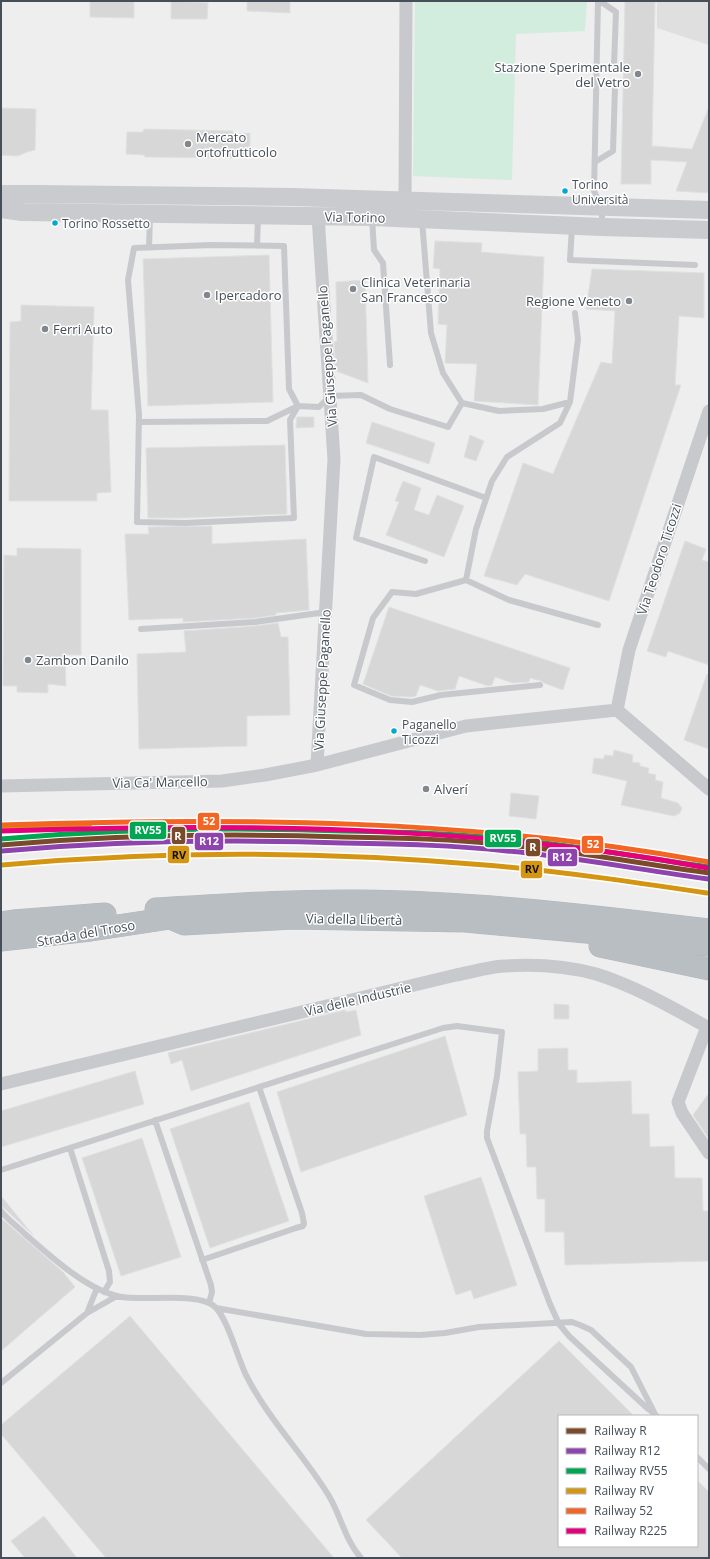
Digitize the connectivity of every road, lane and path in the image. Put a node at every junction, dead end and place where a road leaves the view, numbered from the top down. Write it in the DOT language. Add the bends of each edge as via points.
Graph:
graph roads {
  1 [pos="406,1"];
  2 [pos="599,1"];
  3 [pos="614,65"];
  4 [pos="615,88"];
  5 [pos="594,162"];
  6 [pos="1,194"];
  7 [pos="405,201"];
  8 [pos="602,208"];
  9 [pos="1,209"];
  10 [pos="709,210"];
  11 [pos="150,214"];
  12 [pos="258,215"];
  13 [pos="318,216"];
  14 [pos="372,217"];
  15 [pos="422,219"];
  16 [pos="572,225"];
  17 [pos="602,227"];
  18 [pos="709,230"];
  19 [pos="257,246"];
  20 [pos="149,248"];
  21 [pos="696,265"];
  22 [pos="575,313"];
  23 [pos="390,365"];
  24 [pos="330,396"];
  25 [pos="570,402"];
  26 [pos="462,403"];
  27 [pos="298,406"];
  28 [pos="709,411"];
  29 [pos="139,422"];
  30 [pos="486,498"];
  31 [pos="424,561"];
  32 [pos="466,580"];
  33 [pos="326,612"];
  34 [pos="598,625"];
  35 [pos="141,629"];
  36 [pos="540,685"];
  37 [pos="617,710"];
  38 [pos="317,765"];
  39 [pos="1,786"];
  40 [pos="709,789"];
  41 [pos="511,916"];
  42 [pos="709,916"];
  43 [pos="170,918"];
  44 [pos="1,923"];
  45 [pos="580,923"];
  46 [pos="709,930"];
  47 [pos="1,940"];
  48 [pos="709,946"];
  49 [pos="1,947"];
  50 [pos="709,970"];
  51 [pos="708,1028"];
  52 [pos="1,1084"];
  53 [pos="260,1087"];
  54 [pos="155,1120"];
  55 [pos="70,1148"];
  56 [pos="709,1153"];
  57 [pos="1,1170"];
  58 [pos="1,1211"];
  59 [pos="202,1260"];
  60 [pos="97,1288"];
  61 [pos="104,1292"];
  62 [pos="117,1296"];
  63 [pos="209,1303"];
  64 [pos="216,1308"];
  65 [pos="87,1313"];
  66 [pos="559,1324"];
  67 [pos="1,1383"];
  68 [pos="656,1415"];
  69 [pos="698,1458"];
  70 [pos="709,1469"];
  71 [pos="361,1558"];
  1 -- 7 [label="street"];
  2 -- 3 [label="lane" via="616,12"];
  2 -- 5 [label="lane"];
  4 -- 5 [label="lane" via="613,151"];
  5 -- 8 [label="lane" via="594,191"];
  6 -- 7 [label="street, Via Torino"];
  7 -- 8 [label="street, Via Torino"];
  8 -- 10 [label="street, Via Torino"];
  8 -- 17 [label="lane"];
  9 -- 11 [label="street, Via Torino" via="22,212"];
  11 -- 12 [label="street, Via Torino"];
  11 -- 20 [label="lane"];
  12 -- 13 [label="street, Via Torino"];
  12 -- 19 [label="lane"];
  13 -- 14 [label="street, Via Torino"];
  13 -- 24 [label="street, Via Giuseppe Paganello"];
  14 -- 15 [label="street, Via Torino"];
  14 -- 23 [label="lane" via="374,250 383,263"];
  15 -- 16 [label="street, Via Torino"];
  15 -- 26 [label="lane" via="431,333 444,373"];
  16 -- 17 [label="street, Via Torino"];
  16 -- 21 [label="lane" via="570,260"];
  17 -- 18 [label="street, Via Torino"];
  19 -- 20 [label="lane"];
  19 -- 27 [label="lane" via="284,246 290,389"];
  20 -- 29 [label="lane" via="134,248 128,280"];
  22 -- 25 [label="lane" via="578,339"];
  24 -- 26 [label="lane" via="362,395 390,409 448,427"];
  24 -- 27 [label="lane" via="319,407"];
  24 -- 33 [label="street, Via Giuseppe Paganello" via="334,459"];
  25 -- 26 [label="lane" via="543,409 499,411"];
  25 -- 30 [label="lane" via="560,423 507,457 492,481"];
  27 -- 29 [label="lane" via="267,421"];
  27 -- 29 [label="lane" via="290,420 294,518 138,522"];
  28 -- 37 [label="street, Via Teodoro Ticozzi" via="629,650"];
  30 -- 31 [label="lane" via="374,457 356,538"];
  30 -- 32 [label="lane" via="476,529"];
  32 -- 34 [label="lane" via="509,600"];
  32 -- 36 [label="lane" via="416,594 392,592 373,618 354,685 390,700 412,702 441,695"];
  33 -- 35 [label="lane" via="255,622"];
  33 -- 38 [label="street, Via Giuseppe Paganello"];
  37 -- 38 [label="street, Via Giuseppe Paganello" via="466,726"];
  37 -- 40 [label="street"];
  38 -- 39 [label="street, Via Ca' Marcello" via="222,781"];
  41 -- 42 [label="highway" via="594,905"];
  41 -- 43 [label="highway, Via della Libertà" via="465,921 292,918 184,924"];
  41 -- 44 [label="highway, Via della Libertà" via="461,904 313,901 153,909"];
  41 -- 45 [label="highway, Via della Libertà"];
  41 -- 50 [label="highway" via="556,937"];
  43 -- 47 [label="highway, Via della Libertà"];
  43 -- 49 [label="street, Strada del Troso" via="82,936"];
  45 -- 46 [label="highway, Via della Libertà"];
  45 -- 48 [label="highway, Via della Libertà"];
  51 -- 52 [label="street, Via delle Industrie" via="633,988 596,974 566,968 504,966 456,975"];
  51 -- 56 [label="street" via="678,1102 682,1113"];
  53 -- 54 [label="lane"];
  53 -- 59 [label="lane" via="302,1213 303,1225"];
  53 -- 66 [label="lane" via="443,1028 457,1026 502,1032 487,1138"];
  54 -- 55 [label="lane"];
  54 -- 59 [label="lane"];
  55 -- 57 [label="lane"];
  55 -- 61 [label="lane" via="109,1271 110,1282"];
  58 -- 60 [label="lane" via="11,1223 57,1262"];
  59 -- 63 [label="lane" via="211,1285"];
  60 -- 61 [label="lane"];
  60 -- 65 [label="lane"];
  61 -- 62 [label="lane"];
  62 -- 63 [label="lane" via="194,1299"];
  62 -- 65 [label="lane"];
  63 -- 64 [label="lane"];
  64 -- 66 [label="lane" via="383,1335"];
  64 -- 71 [label="lane" via="256,1395 330,1498 350,1543"];
  65 -- 67 [label="lane"];
  66 -- 68 [label="lane"];
  66 -- 68 [label="lane" via="572,1322 580,1325 591,1330 608,1344 631,1367"];
  69 -- 70 [label="lane"];
}
